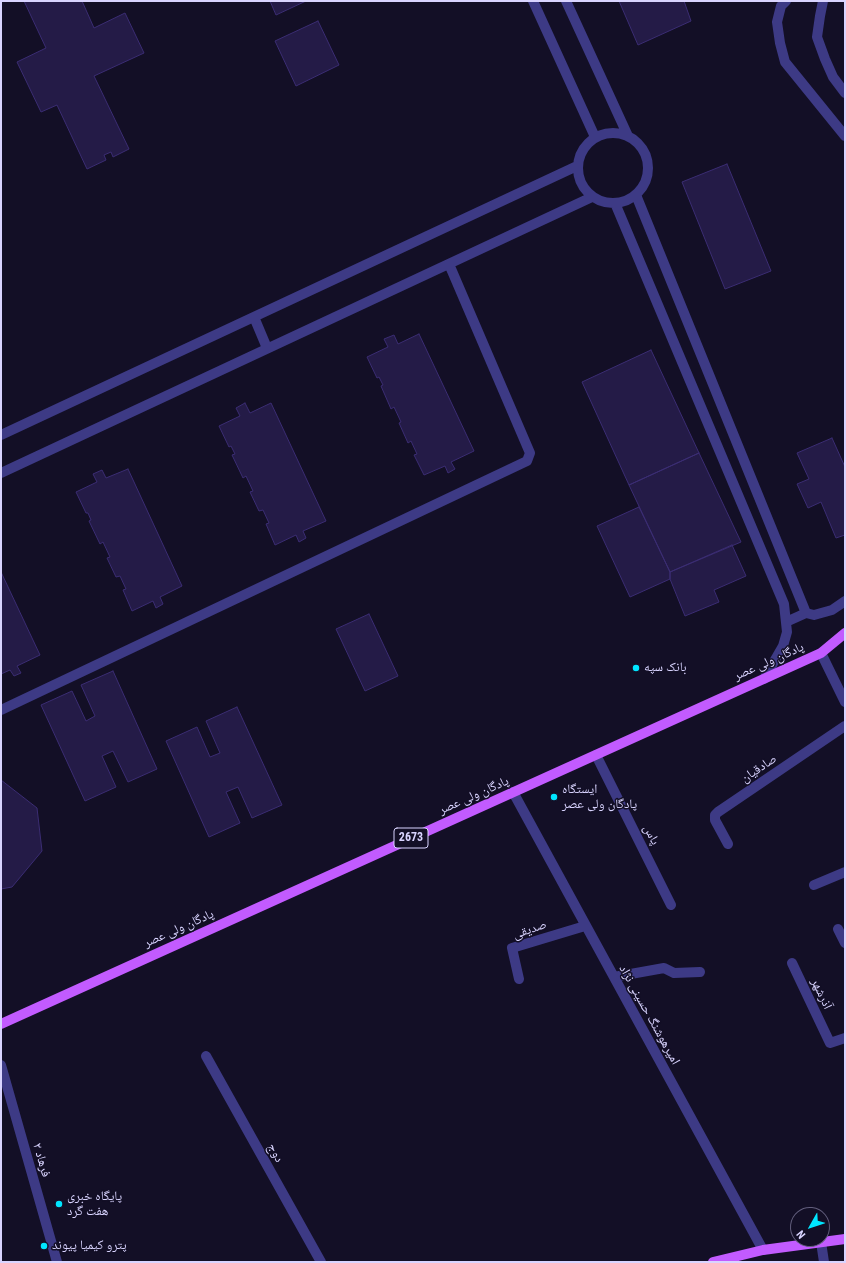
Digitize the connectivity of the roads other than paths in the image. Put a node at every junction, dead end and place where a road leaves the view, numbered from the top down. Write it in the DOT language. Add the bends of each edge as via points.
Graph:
graph roads {
  1 [pos="532,1"];
  2 [pos="566,1"];
  3 [pos="786,1"];
  4 [pos="823,1"];
  5 [pos="845,93"];
  6 [pos="628,136"];
  7 [pos="845,136"];
  8 [pos="595,137"];
  9 [pos="577,166"];
  10 [pos="636,195"];
  11 [pos="592,197"];
  12 [pos="615,204"];
  13 [pos="449,264"];
  14 [pos="254,317"];
  15 [pos="267,348"];
  16 [pos="1,435"];
  17 [pos="1,472"];
  18 [pos="776,539"];
  19 [pos="759,546"];
  20 [pos="845,601"];
  21 [pos="806,613"];
  22 [pos="786,622"];
  23 [pos="845,633"];
  24 [pos="821,653"];
  25 [pos="764,678"];
  26 [pos="845,702"];
  27 [pos="1,710"];
  28 [pos="845,726"];
  29 [pos="596,755"];
  30 [pos="513,792"];
  31 [pos="728,844"];
  32 [pos="845,872"];
  33 [pos="814,885"];
  34 [pos="671,905"];
  35 [pos="585,926"];
  36 [pos="838,929"];
  37 [pos="845,943"];
  38 [pos="792,962"];
  39 [pos="700,972"];
  40 [pos="614,977"];
  41 [pos="520,979"];
  42 [pos="1,1024"];
  43 [pos="845,1038"];
  44 [pos="206,1056"];
  45 [pos="1,1065"];
  46 [pos="845,1239"];
  47 [pos="830,1241"];
  48 [pos="790,1246"];
  49 [pos="822,1247"];
  50 [pos="763,1250"];
  51 [pos="57,1262"];
  52 [pos="321,1262"];
  53 [pos="713,1262"];
  54 [pos="824,1262"];
  1 -- 8 [label="street"];
  2 -- 6 [label="street"];
  3 -- 7 [label="street" via="781,6 777,22 785,62"];
  4 -- 5 [label="street" via="817,37 833,77"];
  6 -- 8 [label="street" via="606,133"];
  6 -- 10 [label="street" via="645,152 648,164 643,186"];
  8 -- 9 [label="street" via="586,144"];
  9 -- 11 [label="street" via="579,178"];
  9 -- 14 [label="street"];
  10 -- 12 [label="street"];
  10 -- 18 [label="street"];
  11 -- 12 [label="street"];
  11 -- 13 [label="street"];
  12 -- 19 [label="street"];
  13 -- 15 [label="street"];
  13 -- 27 [label="street" via="530,453 527,461"];
  14 -- 15 [label="street"];
  14 -- 16 [label="street"];
  15 -- 17 [label="street"];
  18 -- 19 [label="street"];
  18 -- 21 [label="street"];
  19 -- 22 [label="street" via="784,604"];
  20 -- 21 [label="street" via="832,610"];
  21 -- 22 [label="street"];
  22 -- 25 [label="street" via="787,632 783,646"];
  23 -- 24 [label="main road, پادگان ولی عصر / 2673"];
  24 -- 25 [label="main road, پادگان ولی عصر / 2673"];
  24 -- 26 [label="street"];
  25 -- 29 [label="main road, پادگان ولی عصر / 2673"];
  28 -- 31 [label="street, صادقیان" via="715,815 715,820"];
  29 -- 30 [label="main road, پادگان ولی عصر / 2673"];
  29 -- 34 [label="street, پاس"];
  30 -- 35 [label="street, امیرهوشنگ حسینی نژاد"];
  30 -- 42 [label="main road, پادگان ولی عصر / 2673"];
  32 -- 33 [label="street"];
  35 -- 40 [label="street, امیرهوشنگ حسینی نژاد"];
  35 -- 41 [label="street, صدیقی" via="512,948"];
  36 -- 37 [label="street"];
  38 -- 43 [label="street, آذرشهر" via="830,1043"];
  39 -- 40 [label="street" via="674,973 664,968"];
  40 -- 50 [label="street, امیرهوشنگ حسینی نژاد"];
  44 -- 52 [label="street, دوج"];
  45 -- 51 [label="street, فرهاد ۲"];
  46 -- 47 [label="main road"];
  48 -- 50 [label="main road"];
  49 -- 54 [label="street"];
  50 -- 53 [label="main road"];
}
